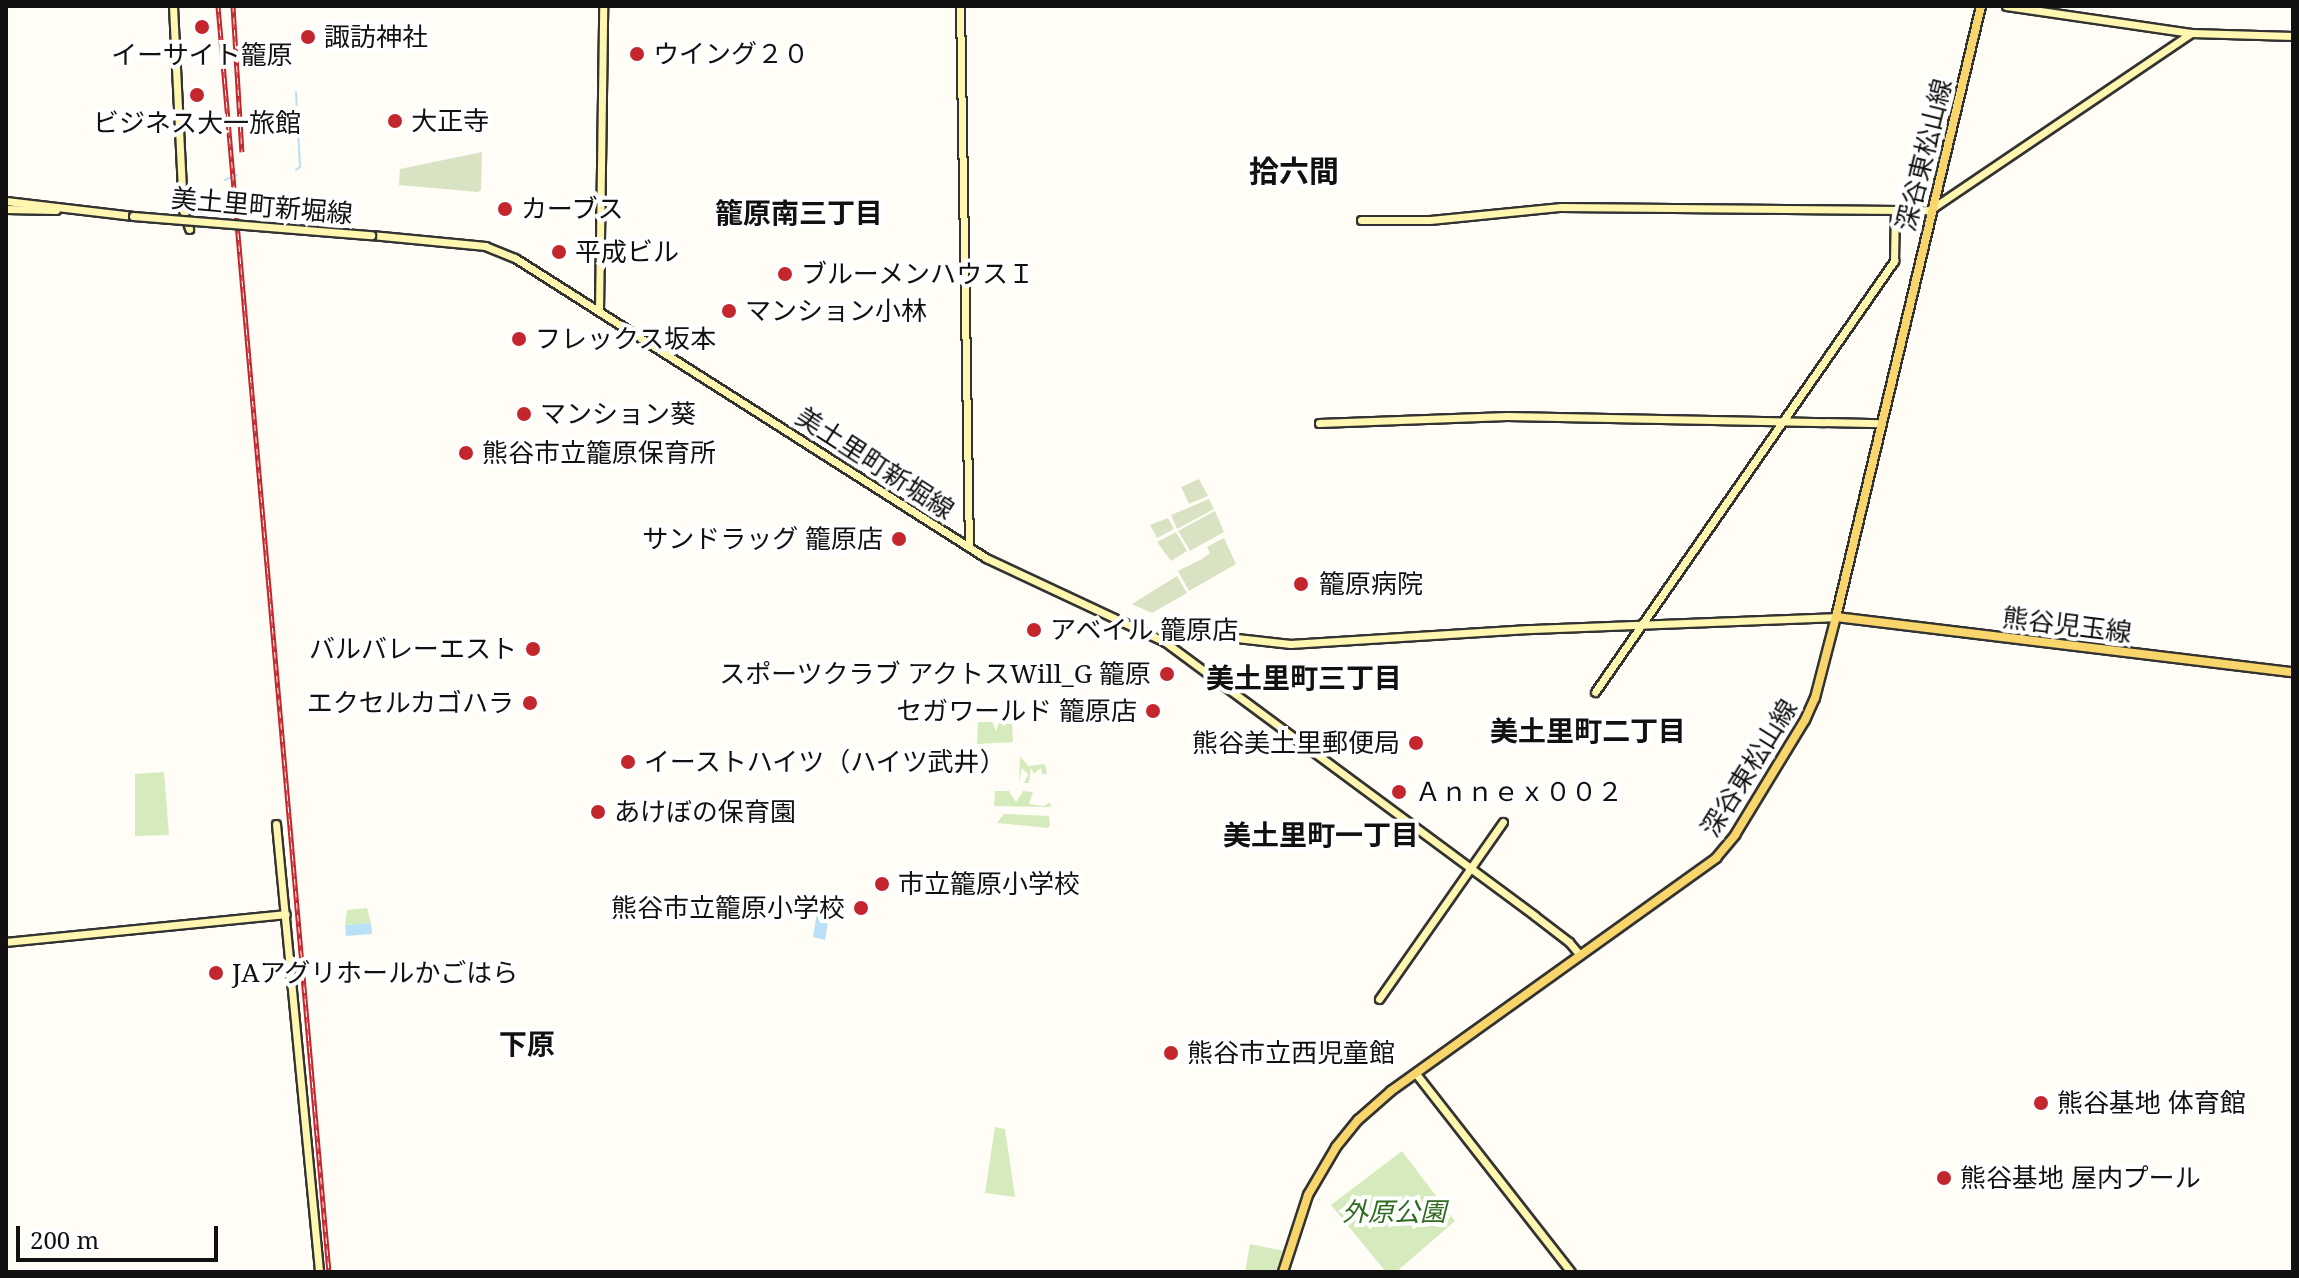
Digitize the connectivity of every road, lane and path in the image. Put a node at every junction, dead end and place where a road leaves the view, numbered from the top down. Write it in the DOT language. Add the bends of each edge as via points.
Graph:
graph roads {
  1 [pos="173,6"];
  2 [pos="603,6"];
  3 [pos="960,6"];
  4 [pos="1981,6"];
  5 [pos="2006,6"];
  6 [pos="2191,33"];
  7 [pos="2293,36"];
  8 [pos="6,201"];
  9 [pos="6,209"];
  10 [pos="70,210"];
  11 [pos="1930,210"];
  12 [pos="1895,211"];
  13 [pos="1361,220"];
  14 [pos="189,229"];
  15 [pos="599,310"];
  16 [pos="1782,421"];
  17 [pos="1319,423"];
  18 [pos="1882,423"];
  19 [pos="969,547"];
  20 [pos="1836,617"];
  21 [pos="1641,624"];
  22 [pos="1165,642"];
  23 [pos="2293,672"];
  24 [pos="1595,692"];
  25 [pos="1503,822"];
  26 [pos="276,824"];
  27 [pos="1471,868"];
  28 [pos="286,914"];
  29 [pos="6,942"];
  30 [pos="1580,955"];
  31 [pos="1379,999"];
  32 [pos="1417,1075"];
  33 [pos="319,1272"];
  34 [pos="1283,1272"];
  35 [pos="1571,1272"];
  1 -- 14 [label="street" via="183,210"];
  2 -- 15 [label="street"];
  3 -- 19 [label="street"];
  4 -- 11 [label="main road, 深谷東松山線"];
  5 -- 6 [label="street"];
  6 -- 7 [label="street"];
  6 -- 11 [label="street"];
  8 -- 10 [label="street, 美土里町新堀線"];
  9 -- 10 [label="street, 美土里町新堀線"];
  10 -- 15 [label="street, 美土里町新堀線, bridge" via="485,246 515,258"];
  11 -- 12 [label="street"];
  11 -- 18 [label="main road, 深谷東松山線"];
  12 -- 13 [label="street" via="1561,207 1427,220"];
  12 -- 16 [label="street" via="1894,261"];
  15 -- 19 [label="street, 美土里町新堀線"];
  16 -- 17 [label="street" via="1507,416"];
  16 -- 18 [label="street"];
  16 -- 21 [label="street"];
  18 -- 20 [label="main road, 深谷東松山線"];
  19 -- 22 [label="street, 美土里町新堀線" via="1013,574"];
  20 -- 21 [label="street"];
  20 -- 23 [label="main road, 熊谷児玉線"];
  20 -- 30 [label="main road, 深谷東松山線" via="1815,698 1735,835 1706,867"];
  21 -- 22 [label="street" via="1290,644 1192,633"];
  21 -- 24 [label="street"];
  22 -- 27 [label="street, 美土里町新堀線"];
  25 -- 27 [label="street"];
  26 -- 28 [label="street"];
  27 -- 30 [label="street, 美土里町新堀線"];
  27 -- 31 [label="street"];
  28 -- 29 [label="street"];
  28 -- 33 [label="street"];
  30 -- 32 [label="main road, 深谷東松山線"];
  32 -- 34 [label="main road, 深谷東松山線" via="1362,1117 1336,1147 1308,1195"];
  32 -- 35 [label="street"];
}
